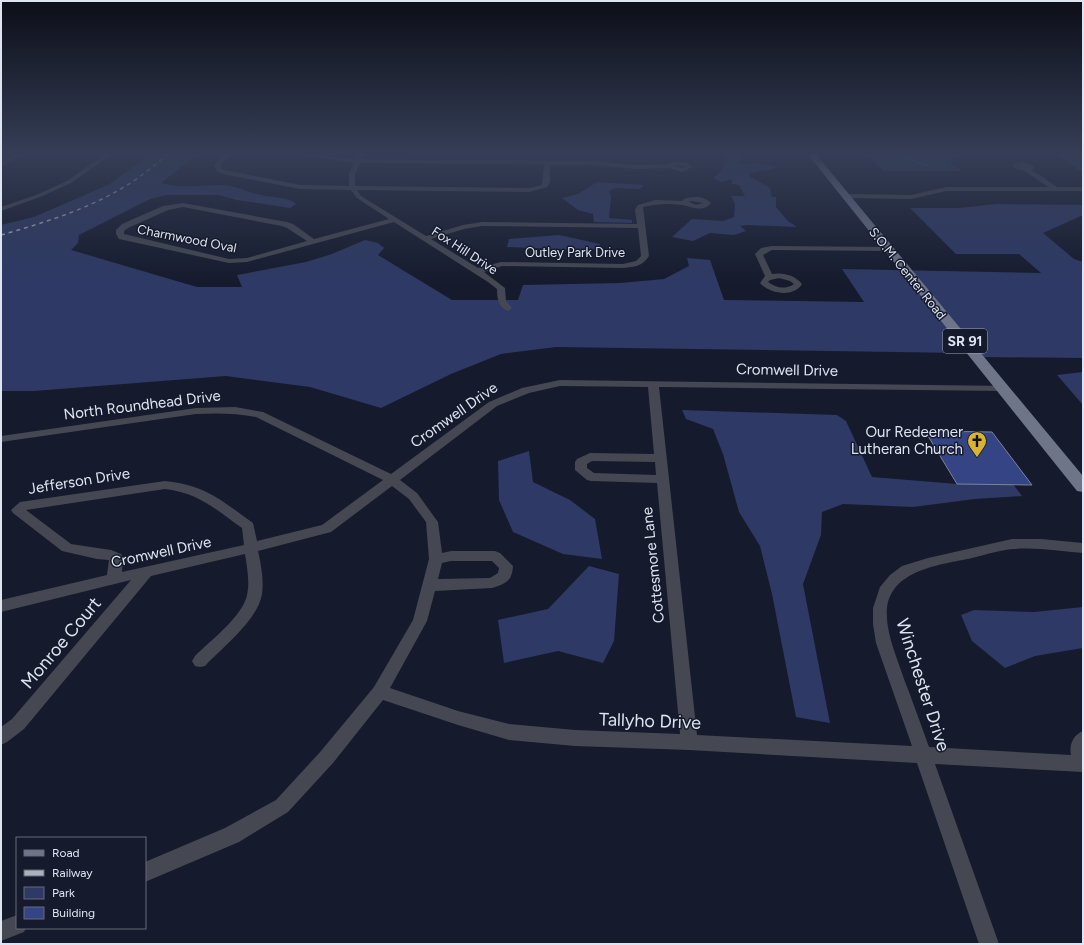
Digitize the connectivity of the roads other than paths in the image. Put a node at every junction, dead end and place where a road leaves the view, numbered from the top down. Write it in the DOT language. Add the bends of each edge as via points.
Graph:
graph roads {
  1 [pos="38,196"];
  2 [pos="358,196"];
  3 [pos="846,196"];
  4 [pos="853,196"];
  5 [pos="916,196"];
  6 [pos="685,203"];
  7 [pos="1,209"];
  8 [pos="395,220"];
  9 [pos="641,226"];
  10 [pos="426,238"];
  11 [pos="313,242"];
  12 [pos="888,249"];
  13 [pos="478,271"];
  14 [pos="769,276"];
  15 [pos="508,308"];
  16 [pos="653,384"];
  17 [pos="1003,388"];
  18 [pos="1,439"];
  19 [pos="660,458"];
  20 [pos="661,479"];
  21 [pos="392,480"];
  22 [pos="1083,487"];
  23 [pos="252,548"];
  24 [pos="1083,548"];
  25 [pos="436,559"];
  26 [pos="147,572"];
  27 [pos="114,579"];
  28 [pos="429,587"];
  29 [pos="1,606"];
  30 [pos="200,661"];
  31 [pos="380,692"];
  32 [pos="1,737"];
  33 [pos="1083,738"];
  34 [pos="689,742"];
  35 [pos="924,756"];
  36 [pos="1083,764"];
  37 [pos="146,872"];
  38 [pos="16,925"];
  39 [pos="1,931"];
  40 [pos="989,944"];
  1 -- 7 [label="street"];
  2 -- 8 [label="street, Fox Hill Drive"];
  3 -- 12 [label="main road, S.O.M. Center Road / SR 91"];
  4 -- 5 [label="street"];
  6 -- 9 [label="street, Outley Park Drive" via="655,202 640,206"];
  8 -- 10 [label="street, Fox Hill Drive"];
  8 -- 11 [label="street, Charmwood Oval"];
  9 -- 10 [label="street" via="482,224"];
  9 -- 13 [label="street, Outley Park Drive" via="645,256 643,260 631,265 501,264"];
  10 -- 13 [label="street, Fox Hill Drive"];
  11 -- 11 [label="street, Charmwood Oval" via="284,224 183,205 166,208 120,230 122,237 229,261 247,260"];
  12 -- 14 [label="street" via="772,248 759,254"];
  12 -- 17 [label="main road, S.O.M. Center Road / SR 91"];
  13 -- 15 [label="street, Fox Hill Drive" via="501,288 502,301"];
  16 -- 17 [label="street, Cromwell Drive"];
  16 -- 19 [label="street, Cottesmore Lane"];
  16 -- 21 [label="street, Cromwell Drive" via="560,383 526,389 493,404"];
  17 -- 22 [label="main road, S.O.M. Center Road / SR 91"];
  18 -- 21 [label="street, North Roundhead Drive" via="196,411 240,410 259,414"];
  19 -- 20 [label="street, Cottesmore Lane"];
  19 -- 20 [label="street" via="590,457 581,462 581,470 592,477"];
  20 -- 34 [label="street, Cottesmore Lane"];
  21 -- 23 [label="street, Cromwell Drive" via="326,528"];
  21 -- 25 [label="street, North Roundhead Drive" via="412,496 432,522"];
  23 -- 26 [label="street, Cromwell Drive"];
  23 -- 27 [label="street, Jefferson Drive" via="248,526 208,497 184,487 155,486 24,505 17,510 67,548 116,557"];
  23 -- 30 [label="street" via="254,599 243,616"];
  24 -- 35 [label="street, Winchester Drive" via="1012,544 907,570 885,591 880,608 884,643"];
  25 -- 28 [label="street"];
  25 -- 28 [label="street" via="451,556 495,556 506,566 505,576 492,583 440,584"];
  26 -- 27 [label="street, Cromwell Drive"];
  26 -- 32 [label="street, Monroe Court" via="18,724"];
  27 -- 29 [label="street, Cromwell Drive"];
  28 -- 31 [label="street" via="420,621"];
  31 -- 34 [label="street, Tallyho Drive" via="509,732 575,738"];
  31 -- 37 [label="street" via="327,757 282,806 232,835"];
  33 -- 36 [label="street" via="1078,749"];
  34 -- 35 [label="street, Tallyho Drive"];
  35 -- 36 [label="street, Tallyho Drive"];
  35 -- 40 [label="street, Winchester Drive"];
  38 -- 39 [label="street"];
}
